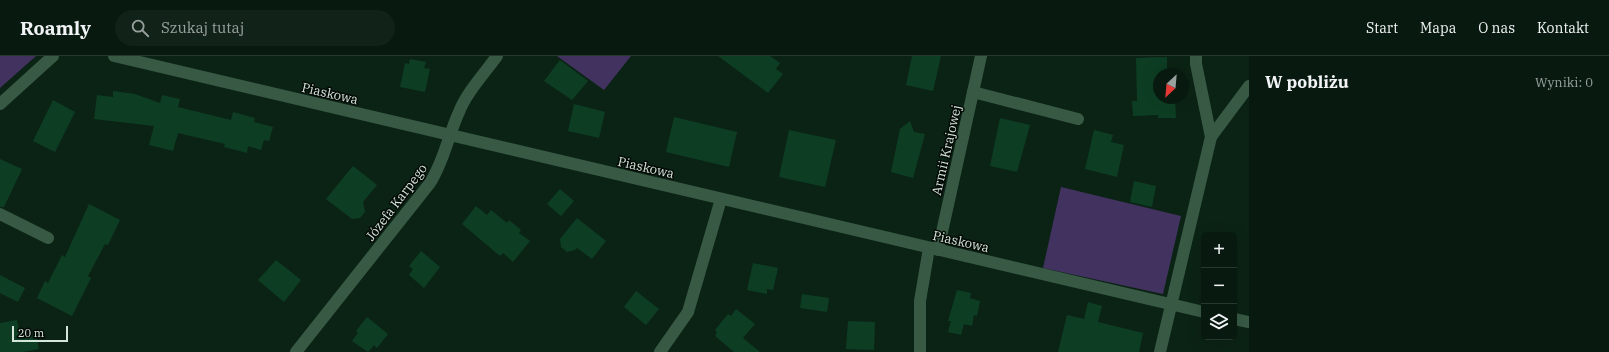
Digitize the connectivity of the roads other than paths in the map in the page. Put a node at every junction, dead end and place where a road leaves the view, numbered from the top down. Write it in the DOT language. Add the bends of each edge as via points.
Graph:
graph roads {
  1 [pos="53,56"];
  2 [pos="114,56"];
  3 [pos="497,56"];
  4 [pos="981,56"];
  5 [pos="1196,56"];
  6 [pos="1249,86"];
  7 [pos="973,92"];
  8 [pos="0,104"];
  9 [pos="1078,119"];
  10 [pos="450,135"];
  11 [pos="1211,137"];
  12 [pos="722,199"];
  13 [pos="0,214"];
  14 [pos="48,238"];
  15 [pos="933,249"];
  16 [pos="1171,304"];
  17 [pos="1201,311"];
  18 [pos="1237,320"];
  19 [pos="1249,322"];
  20 [pos="296,352"];
  21 [pos="660,352"];
  22 [pos="920,352"];
  23 [pos="1160,352"];
  1 -- 8 [label="street"];
  2 -- 10 [label="street, Piaskowa"];
  3 -- 10 [label="street, Józefa Karpego" via="466,98"];
  4 -- 7 [label="street, Armii Krajowej"];
  5 -- 11 [label="street"];
  6 -- 11 [label="street"];
  7 -- 9 [label="street"];
  7 -- 15 [label="street, Armii Krajowej"];
  10 -- 12 [label="street, Piaskowa"];
  10 -- 20 [label="street, Józefa Karpego" via="444,157 430,183"];
  11 -- 16 [label="street"];
  12 -- 15 [label="street, Piaskowa"];
  12 -- 21 [label="street" via="688,312"];
  13 -- 14 [label="street"];
  15 -- 16 [label="street, Piaskowa"];
  15 -- 22 [label="street, Armii Krajowej" via="920,301"];
  16 -- 17 [label="street, Piaskowa"];
  16 -- 23 [label="street"];
  18 -- 19 [label="street"];
}
